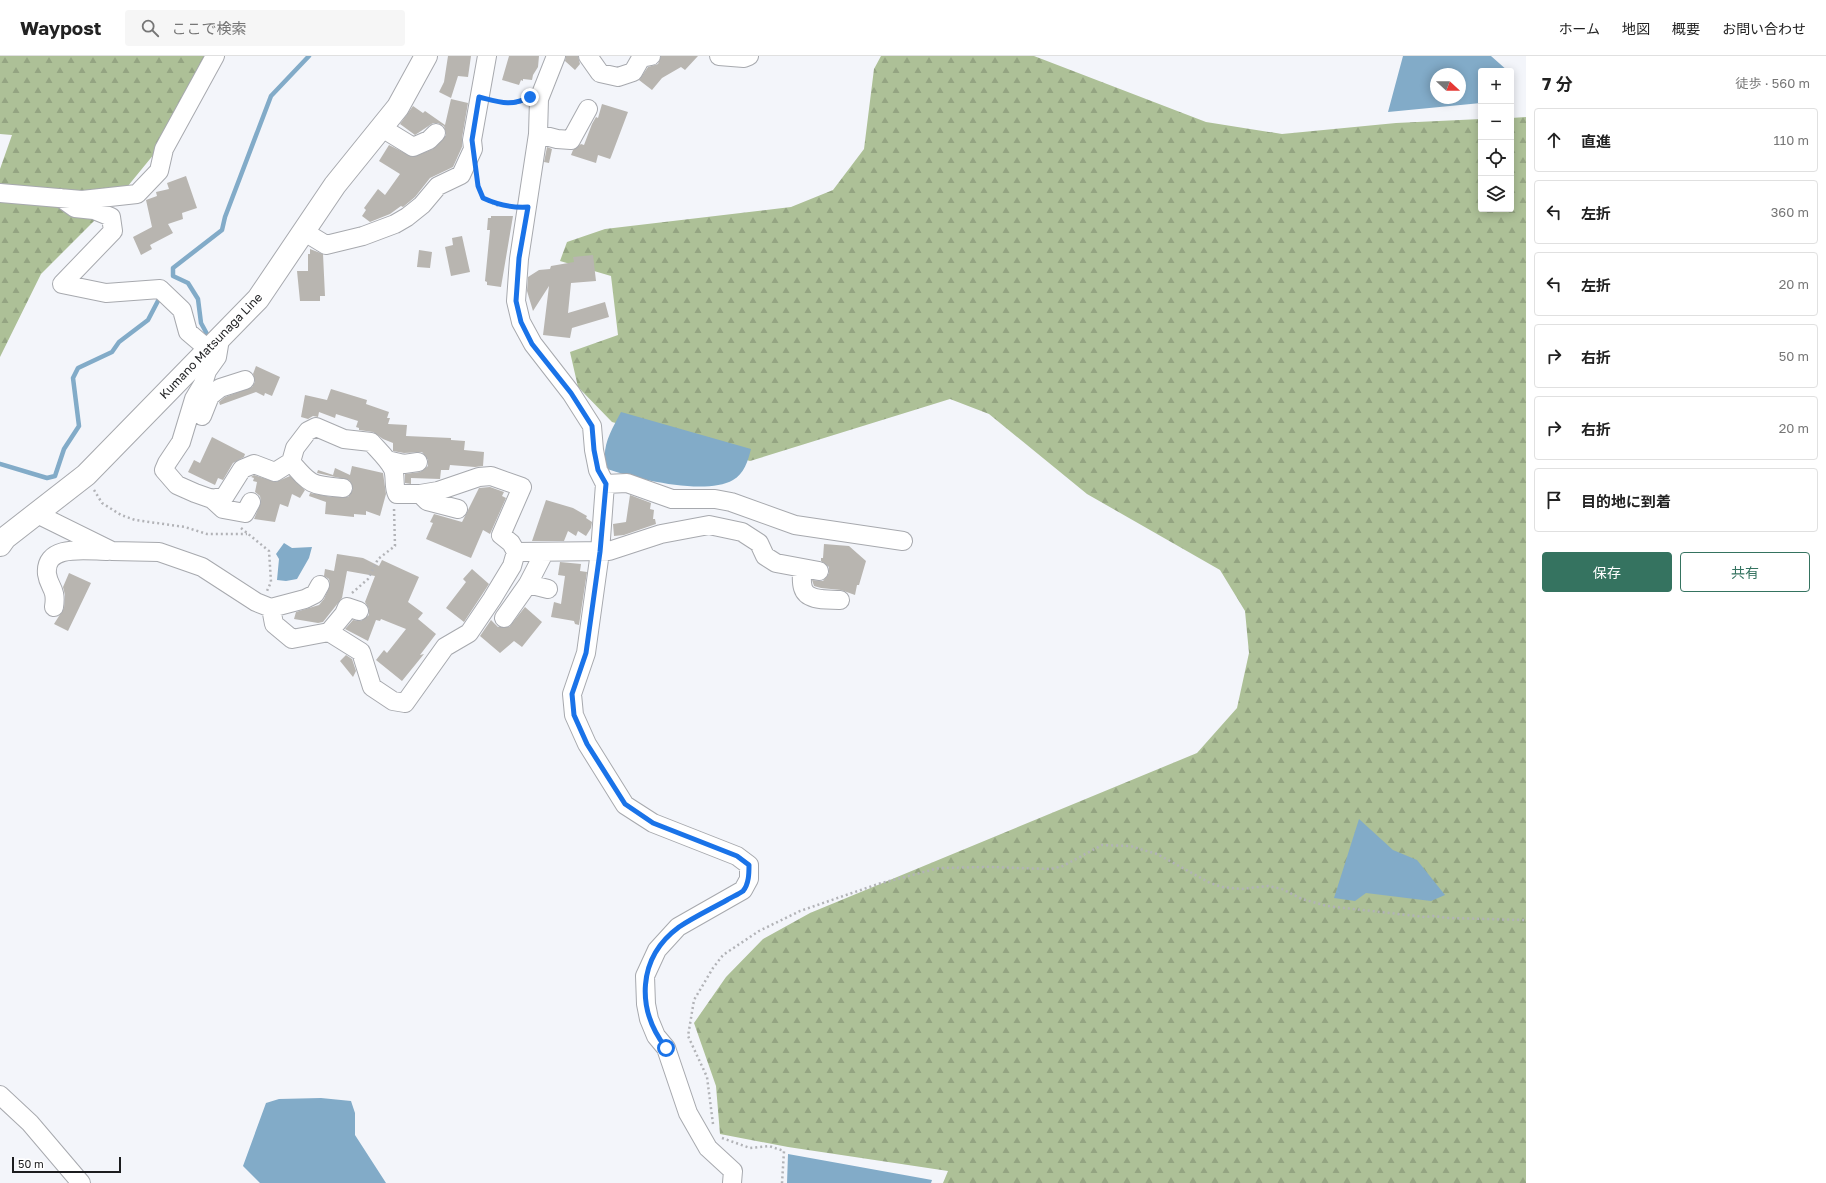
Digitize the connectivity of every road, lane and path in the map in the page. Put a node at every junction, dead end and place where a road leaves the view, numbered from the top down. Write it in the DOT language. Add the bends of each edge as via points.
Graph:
graph roads {
  1 [pos="215,56"];
  2 [pos="426,56"];
  3 [pos="556,56"];
  4 [pos="588,56"];
  5 [pos="651,56"];
  6 [pos="719,56"];
  7 [pos="749,56"];
  8 [pos="488,60"];
  9 [pos="479,97"];
  10 [pos="524,100"];
  11 [pos="588,109"];
  12 [pos="382,128"];
  13 [pos="436,133"];
  14 [pos="538,134"];
  15 [pos="473,149"];
  16 [pos="0,193"];
  17 [pos="61,198"];
  18 [pos="528,207"];
  19 [pos="303,231"];
  20 [pos="214,344"];
  21 [pos="245,380"];
  22 [pos="181,442"];
  23 [pos="387,460"];
  24 [pos="290,462"];
  25 [pos="418,462"];
  26 [pos="86,475"];
  27 [pos="606,484"];
  28 [pos="343,488"];
  29 [pos="394,488"];
  30 [pos="420,494"];
  31 [pos="251,502"];
  32 [pos="217,504"];
  33 [pos="458,509"];
  34 [pos="754,510"];
  35 [pos="37,514"];
  36 [pos="709,525"];
  37 [pos="247,534"];
  38 [pos="903,541"];
  39 [pos="0,545"];
  40 [pos="112,551"];
  41 [pos="516,552"];
  42 [pos="600,552"];
  43 [pos="544,553"];
  44 [pos="528,584"];
  45 [pos="320,585"];
  46 [pos="548,589"];
  47 [pos="840,600"];
  48 [pos="263,605"];
  49 [pos="54,607"];
  50 [pos="353,609"];
  51 [pos="504,618"];
  52 [pos="329,632"];
  53 [pos="1526,920"];
  54 [pos="0,1095"];
  55 [pos="714,1131"];
  56 [pos="715,1138"];
  57 [pos="81,1183"];
  58 [pos="732,1183"];
  59 [pos="782,1183"];
  1 -- 17 [label="street" via="164,149 159,171 137,194 82,200"];
  2 -- 12 [label="main road, Kumano Matsunaga Line" via="398,107"];
  3 -- 14 [label="street" via="539,99"];
  4 -- 5 [label="street" via="600,73 618,77 633,72 641,58"];
  6 -- 7 [label="street"];
  8 -- 9 [label="street"];
  9 -- 10 [label="path" via="505,103 519,103"];
  9 -- 15 [label="street" via="472,140"];
  11 -- 14 [label="street" via="571,140"];
  12 -- 13 [label="street" via="413,146 429,140"];
  12 -- 19 [label="main road, Kumano Matsunaga Line" via="335,185"];
  14 -- 18 [label="street"];
  15 -- 18 [label="path" via="478,186 483,198 496,204 517,208"];
  15 -- 19 [label="street" via="461,175 438,186 422,205 395,224 346,242 326,246"];
  16 -- 17 [label="street"];
  17 -- 20 [label="street" via="75,208 94,210 111,217 113,231 62,284 106,294 160,289 182,310 188,332"];
  18 -- 27 [label="street" via="519,258 516,301 521,322 532,344 571,393 592,426 598,470"];
  19 -- 20 [label="main road, Kumano Matsunaga Line" via="258,299"];
  20 -- 22 [label="street" via="217,357 194,398"];
  20 -- 26 [label="main road, Kumano Matsunaga Line"];
  21 -- 22 [label="street" via="220,388 210,396 207,412"];
  22 -- 32 [label="street" via="166,462 164,470 177,485"];
  23 -- 24 [label="street" via="371,442 344,439 316,427 308,431 295,448"];
  23 -- 25 [label="street" via="404,464"];
  23 -- 29 [label="street" via="393,470"];
  24 -- 28 [label="street" via="314,485"];
  24 -- 32 [label="street" via="275,472 254,464 242,469"];
  26 -- 35 [label="main road, Kumano Matsunaga Line"];
  26 -- 37 [label="path" via="102,503 121,515 136,520 185,527 207,534"];
  27 -- 34 [label="street" via="627,483 672,499 715,499"];
  27 -- 42 [label="street"];
  29 -- 30 [label="street" via="397,494"];
  29 -- 50 [label="path" via="395,546 378,559 368,579 353,590"];
  30 -- 33 [label="street" via="427,501"];
  30 -- 41 [label="street" via="485,476 522,487 501,535 511,543"];
  31 -- 32 [label="street" via="245,513"];
  32 -- 37 [label="path"];
  34 -- 36 [label="street"];
  34 -- 38 [label="street" via="795,525"];
  35 -- 39 [label="main road, Kumano Matsunaga Line" via="5,538"];
  35 -- 40 [label="street"];
  36 -- 42 [label="street" via="661,534"];
  36 -- 47 [label="street" via="742,532 759,543 765,556 776,563 810,570 803,589 808,595"];
  37 -- 48 [label="path" via="269,551 271,582 262,600"];
  40 -- 48 [label="street" via="159,552 202,567"];
  40 -- 49 [label="street" via="64,551 54,554 49,562 47,574 56,595"];
  41 -- 43 [label="street"];
  41 -- 52 [label="street" via="512,566 469,633 445,647 405,702 393,700 372,687 361,652"];
  42 -- 43 [label="street"];
  42 -- 58 [label="street" via="586,653 572,694 574,715 587,744 625,804 653,823 737,856 749,865 749,879 743,890 678,928 657,950 645,976 649,1019 656,1036 666,1048 688,1113 708,1148 733,1171"];
  43 -- 44 [label="street"];
  44 -- 46 [label="street"];
  44 -- 51 [label="street"];
  45 -- 48 [label="street" via="315,594 310,596"];
  48 -- 52 [label="street" via="274,624 292,639"];
  50 -- 52 [label="street" via="344,614"];
  53 -- 55 [label="path" via="1425,917 1327,906 1268,886 1241,889 1222,887 1157,854 1130,846 1102,845 1063,866 1051,869 939,868 878,884 800,911 759,931 723,955 694,1000 688,1036 707,1077"];
  54 -- 57 [label="street" via="30,1123"];
  56 -- 59 [label="path" via="750,1148 768,1146 784,1151"];
}
